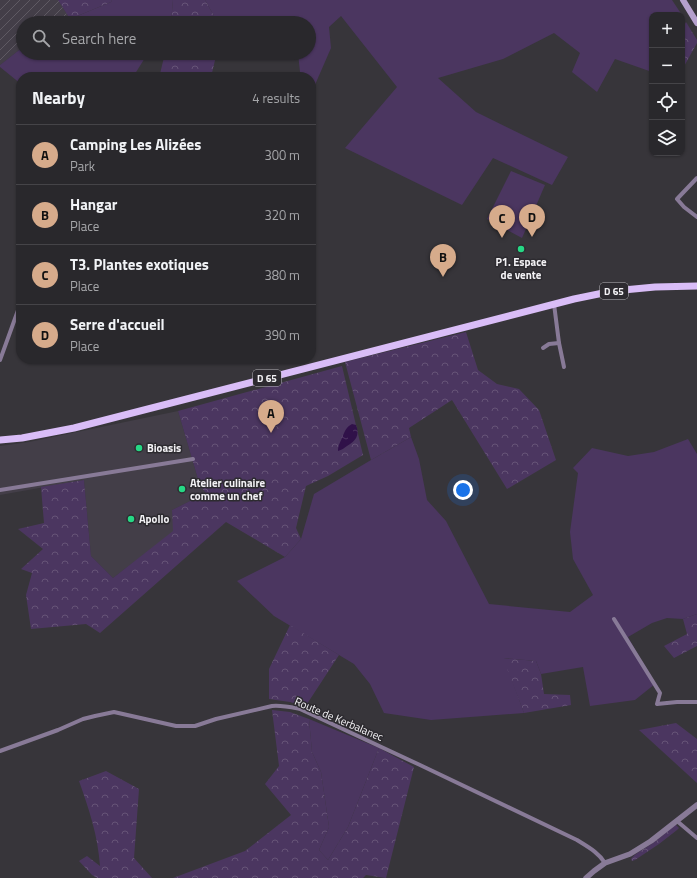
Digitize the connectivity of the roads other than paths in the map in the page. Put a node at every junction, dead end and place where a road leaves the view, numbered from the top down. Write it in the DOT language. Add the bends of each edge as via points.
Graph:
graph roads {
  1 [pos="683,0"];
  2 [pos="697,23"];
  3 [pos="697,178"];
  4 [pos="697,217"];
  5 [pos="697,286"];
  6 [pos="554,304"];
  7 [pos="16,316"];
  8 [pos="559,342"];
  9 [pos="543,348"];
  10 [pos="0,360"];
  11 [pos="564,367"];
  12 [pos="0,440"];
  13 [pos="193,459"];
  14 [pos="0,490"];
  15 [pos="614,618"];
  16 [pos="697,702"];
  17 [pos="0,751"];
  18 [pos="697,805"];
  19 [pos="676,821"];
  20 [pos="697,838"];
  21 [pos="605,863"];
  22 [pos="586,878"];
  1 -- 2 [label="main road"];
  3 -- 4 [label="street" via="677,199"];
  5 -- 6 [label="main road, D 65" via="613,291"];
  6 -- 8 [label="street"];
  6 -- 12 [label="main road, D 65" via="74,428"];
  7 -- 10 [label="street"];
  8 -- 9 [label="street"];
  8 -- 11 [label="street"];
  13 -- 14 [label="street"];
  15 -- 16 [label="street" via="660,693 657,704"];
  17 -- 21 [label="street, Route de Kerbalanec" via="83,720 114,712 176,726 195,726 272,706 292,707 577,840 596,851"];
  18 -- 19 [label="street"];
  19 -- 20 [label="street"];
  19 -- 21 [label="street" via="639,849"];
  21 -- 22 [label="street"];
}
